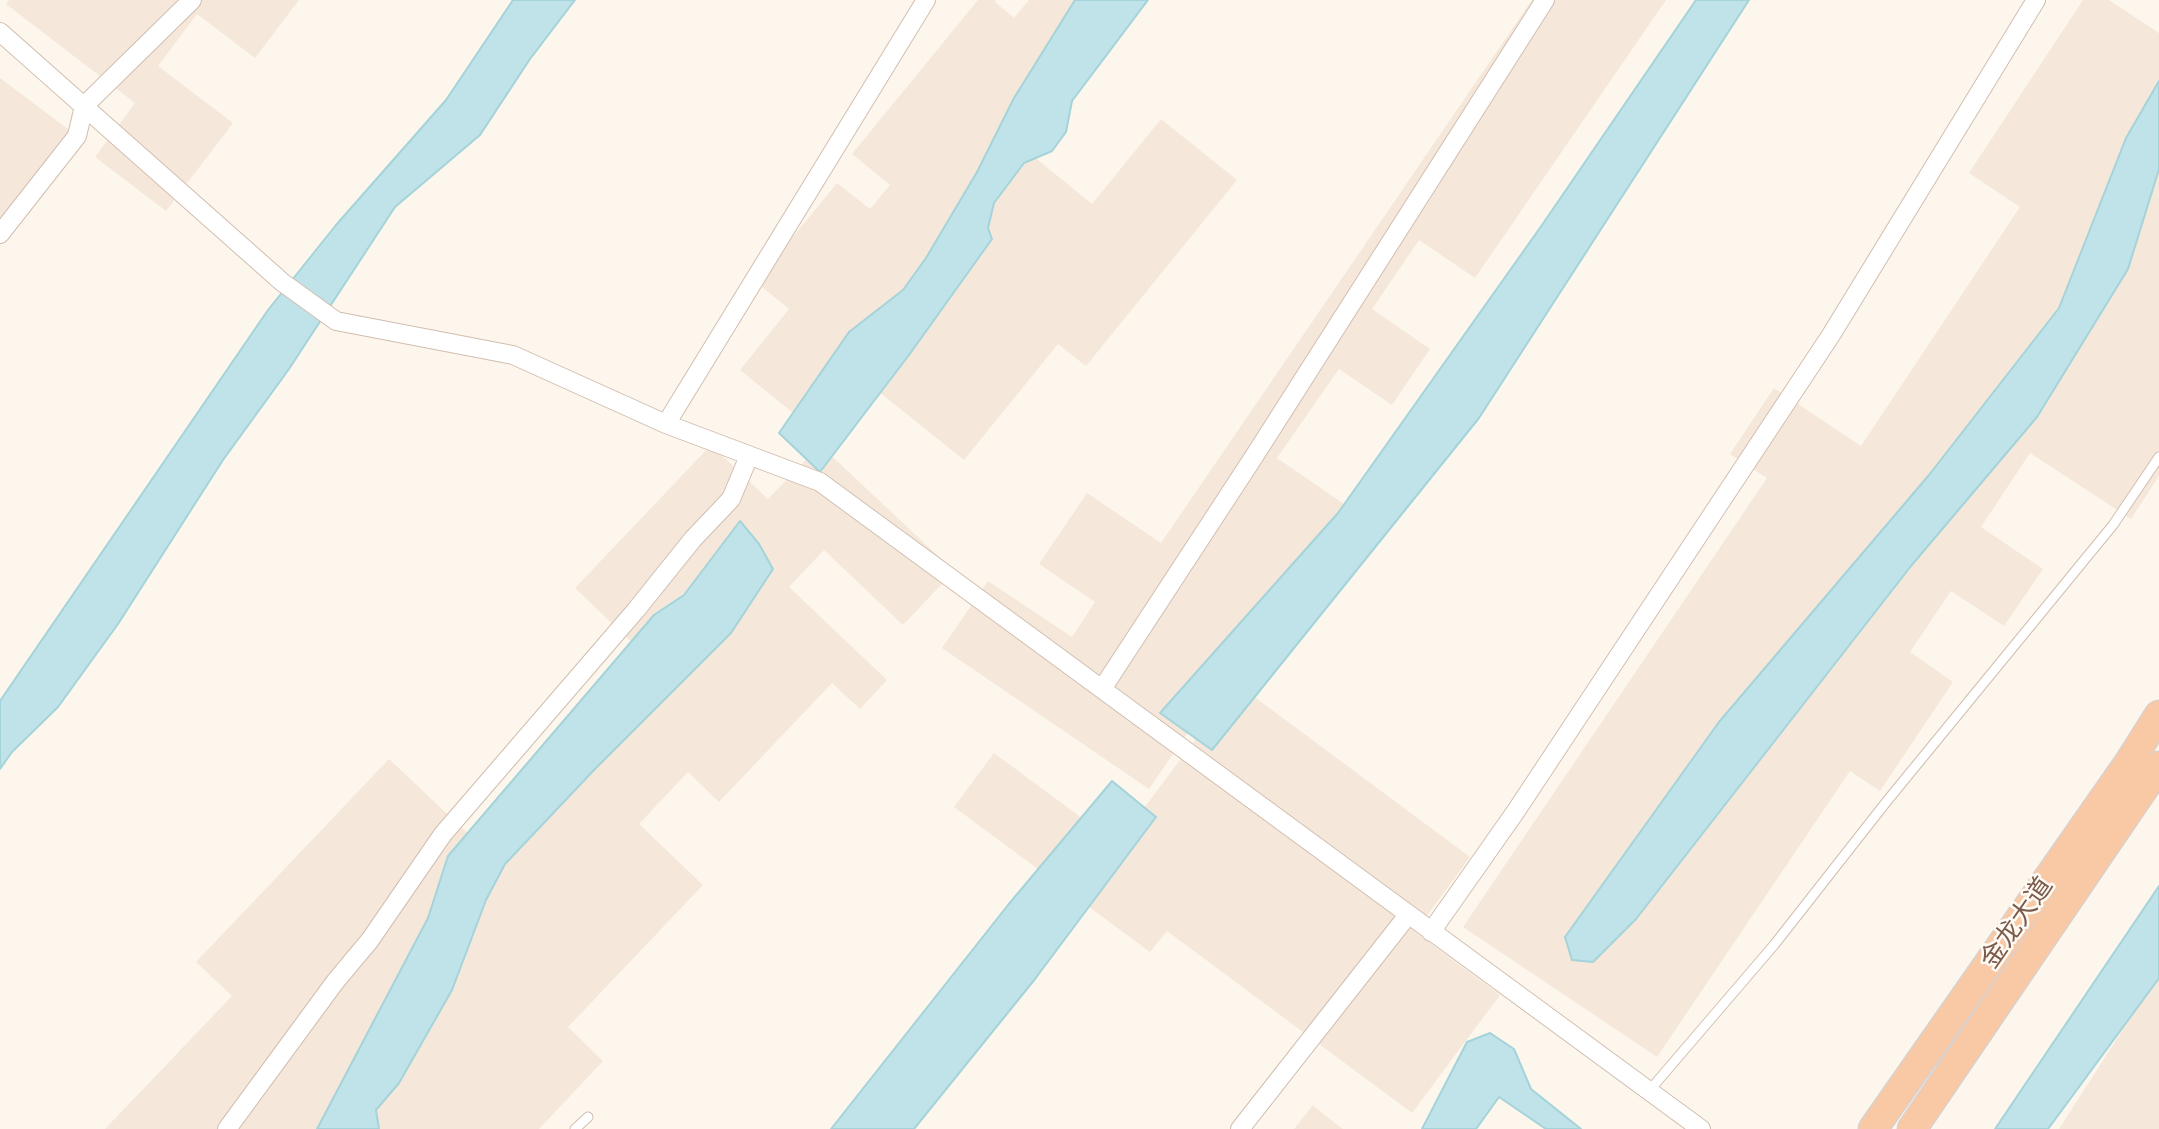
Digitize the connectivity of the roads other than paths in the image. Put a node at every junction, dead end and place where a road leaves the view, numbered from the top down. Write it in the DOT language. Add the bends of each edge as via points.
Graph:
graph roads {
  1 [pos="192,0"];
  2 [pos="926,0"];
  3 [pos="1545,0"];
  4 [pos="2036,0"];
  5 [pos="0,32"];
  6 [pos="84,106"];
  7 [pos="0,234"];
  8 [pos="666,425"];
  9 [pos="749,456"];
  10 [pos="2159,457"];
  11 [pos="1102,689"];
  12 [pos="2159,715"];
  13 [pos="2159,766"];
  14 [pos="1408,915"];
  15 [pos="1431,932"];
  16 [pos="1649,1091"];
  17 [pos="588,1117"];
  18 [pos="228,1129"];
  19 [pos="575,1129"];
  20 [pos="1241,1129"];
  21 [pos="1700,1129"];
  22 [pos="1873,1129"];
  23 [pos="1912,1129"];
  1 -- 6 [label="street"];
  2 -- 8 [label="street"];
  3 -- 11 [label="street"];
  4 -- 15 [label="street" via="1831,335"];
  5 -- 6 [label="street"];
  6 -- 7 [label="street" via="77,136"];
  6 -- 8 [label="street" via="282,282 336,321 513,355"];
  8 -- 9 [label="street"];
  9 -- 11 [label="street" via="820,482"];
  9 -- 18 [label="street" via="730,499 443,834"];
  10 -- 16 [label="lane" via="2113,525 1774,945"];
  11 -- 14 [label="street"];
  12 -- 22 [label="highway, 金龙大道"];
  13 -- 23 [label="highway, 金龙大道"];
  14 -- 15 [label="street"];
  14 -- 20 [label="street"];
  15 -- 16 [label="street"];
  16 -- 21 [label="street"];
  17 -- 19 [label="lane"];
}
